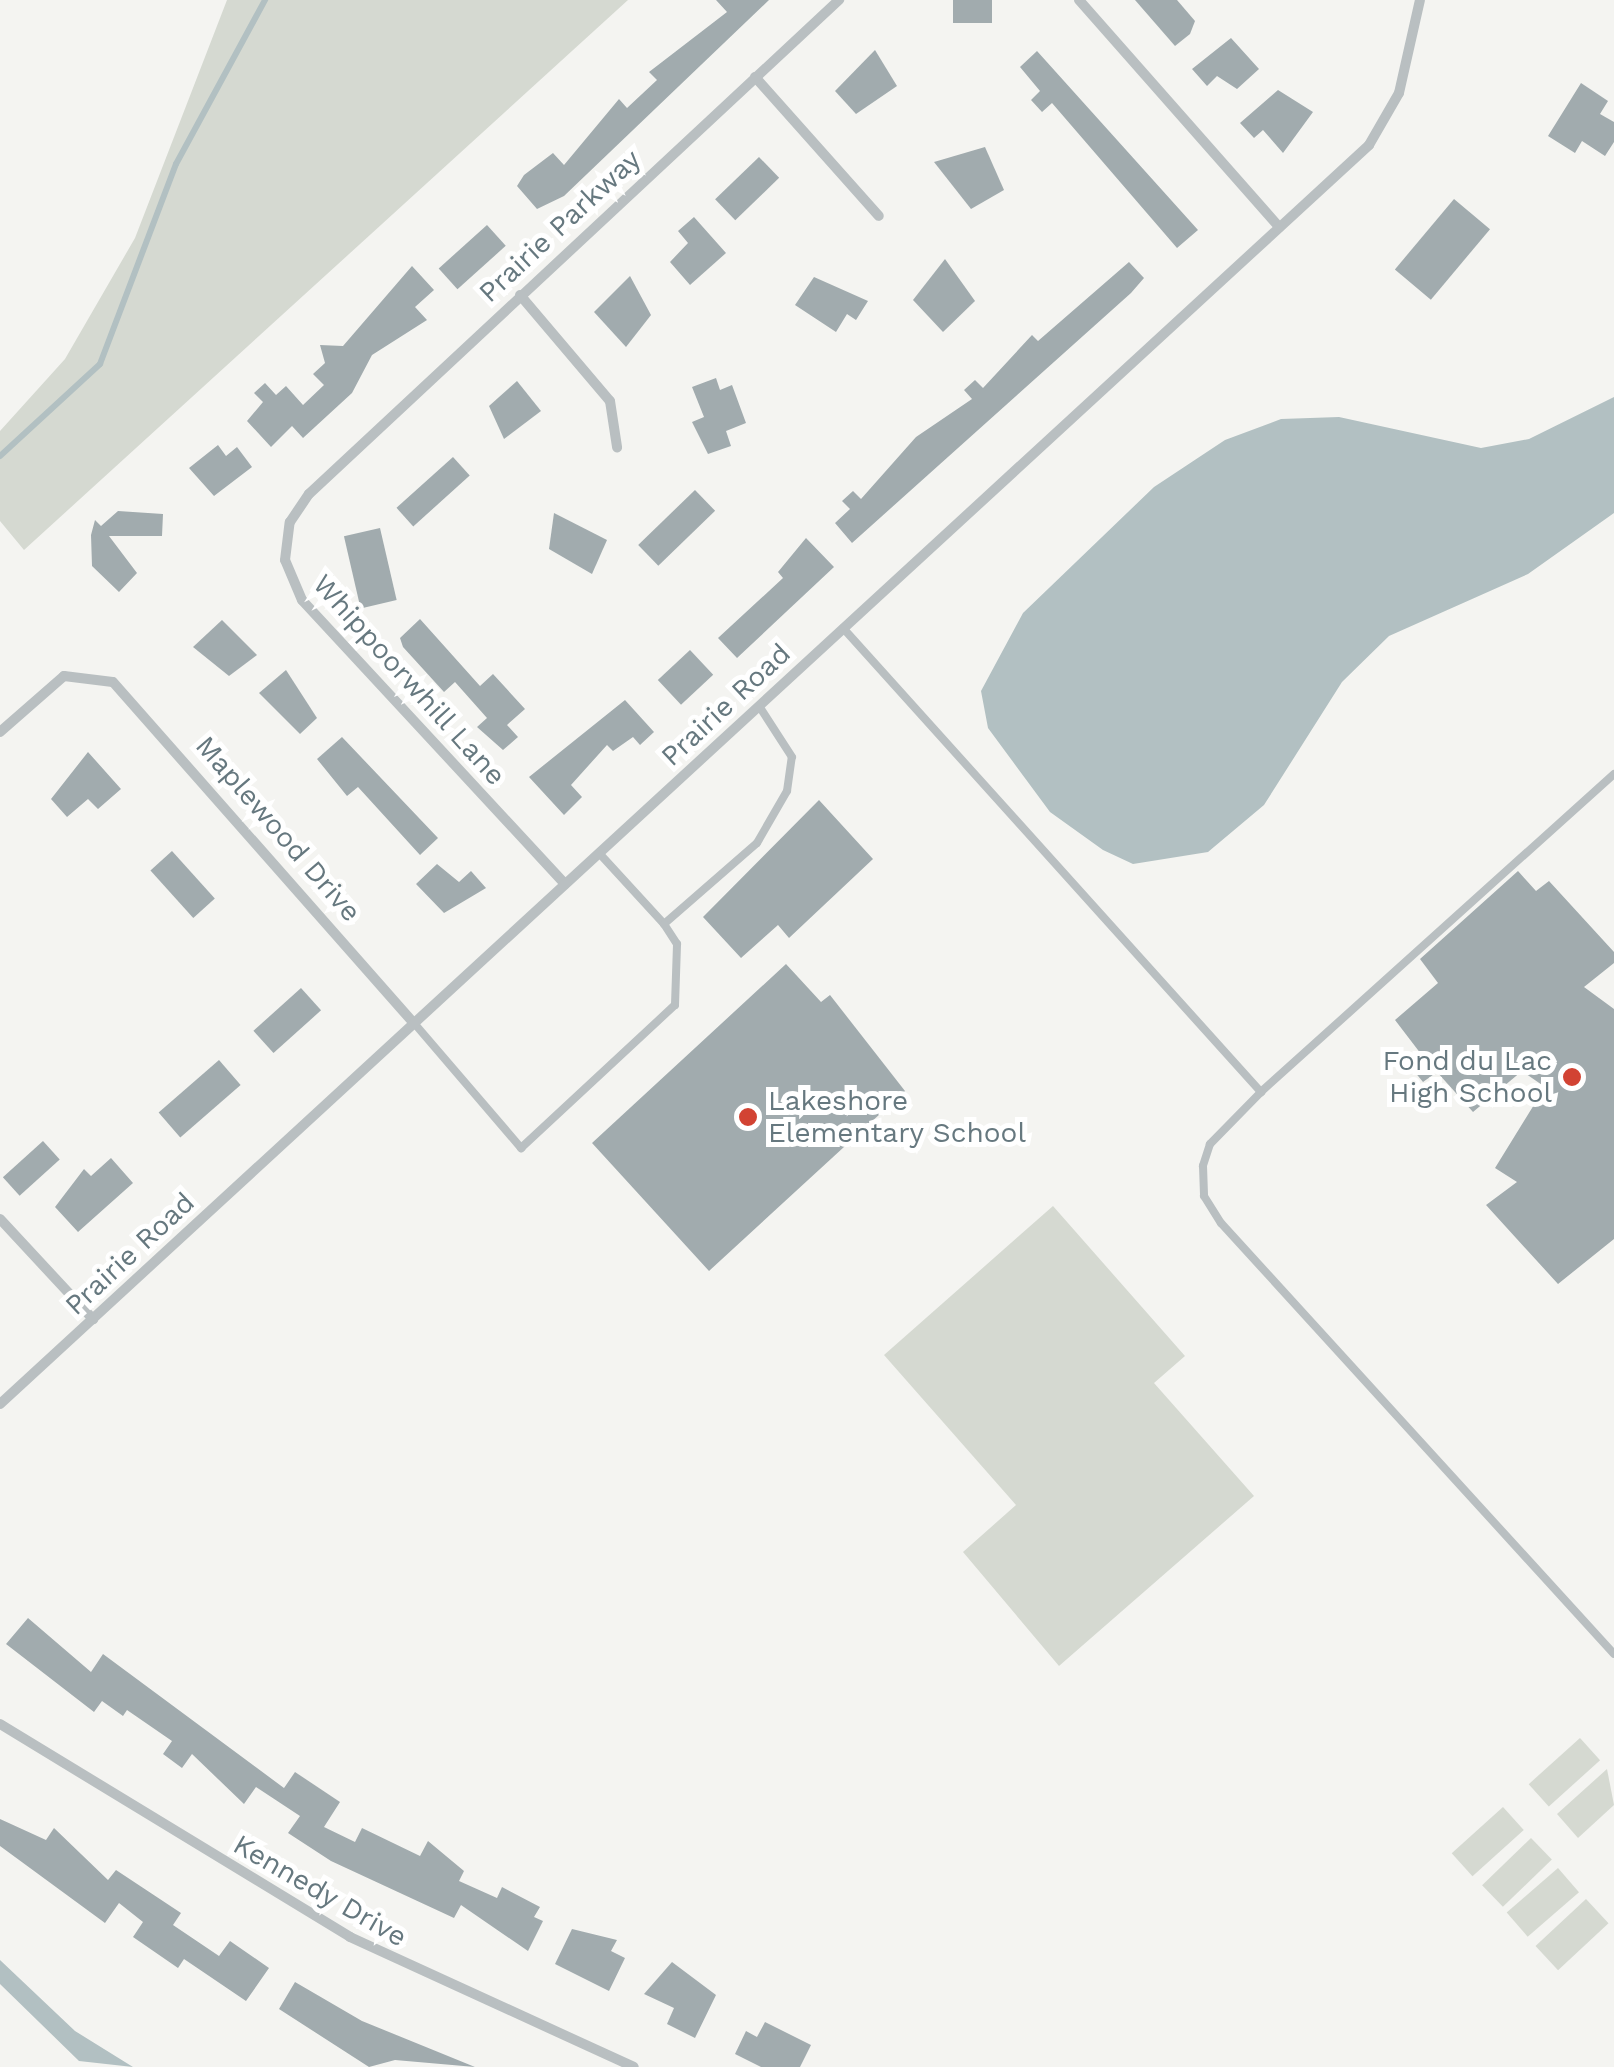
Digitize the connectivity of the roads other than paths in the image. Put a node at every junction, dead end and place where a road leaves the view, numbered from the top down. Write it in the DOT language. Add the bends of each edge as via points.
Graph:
graph roads {
  1 [pos="839,0"];
  2 [pos="1079,0"];
  3 [pos="1420,0"];
  4 [pos="755,77"];
  5 [pos="879,216"];
  6 [pos="1279,228"];
  7 [pos="520,295"];
  8 [pos="617,447"];
  9 [pos="315,488"];
  10 [pos="843,628"];
  11 [pos="759,706"];
  12 [pos="0,732"];
  13 [pos="1614,774"];
  14 [pos="599,854"];
  15 [pos="565,884"];
  16 [pos="664,924"];
  17 [pos="414,1023"];
  18 [pos="1261,1092"];
  19 [pos="0,1218"];
  20 [pos="93,1319"];
  21 [pos="0,1404"];
  22 [pos="1614,1654"];
  23 [pos="0,1724"];
  24 [pos="634,2067"];
  1 -- 4 [label="street, Prairie Parkway"];
  2 -- 6 [label="street"];
  3 -- 6 [label="street, Prairie Road" via="1404,78 1378,133"];
  4 -- 5 [label="street"];
  4 -- 7 [label="street, Prairie Parkway"];
  6 -- 10 [label="street, Prairie Road"];
  7 -- 8 [label="street" via="610,401"];
  7 -- 9 [label="street, Prairie Parkway"];
  9 -- 15 [label="street, Whippoorwhill Lane" via="285,538 295,591"];
  10 -- 11 [label="street, Prairie Road"];
  10 -- 18 [label="lane"];
  11 -- 14 [label="street, Prairie Road"];
  11 -- 16 [label="lane" via="792,756 787,791 757,842"];
  12 -- 17 [label="street, Maplewood Drive" via="64,676 100,676 224,800"];
  13 -- 18 [label="lane"];
  14 -- 15 [label="street, Prairie Road"];
  14 -- 16 [label="lane"];
  15 -- 17 [label="street, Prairie Road"];
  16 -- 17 [label="lane" via="681,984 666,1019 521,1148"];
  17 -- 20 [label="street, Prairie Road"];
  18 -- 22 [label="lane" via="1210,1144 1204,1196"];
  19 -- 20 [label="street"];
  20 -- 21 [label="street, Prairie Road"];
  23 -- 24 [label="street, Kennedy Drive" via="350,1937"];
}
